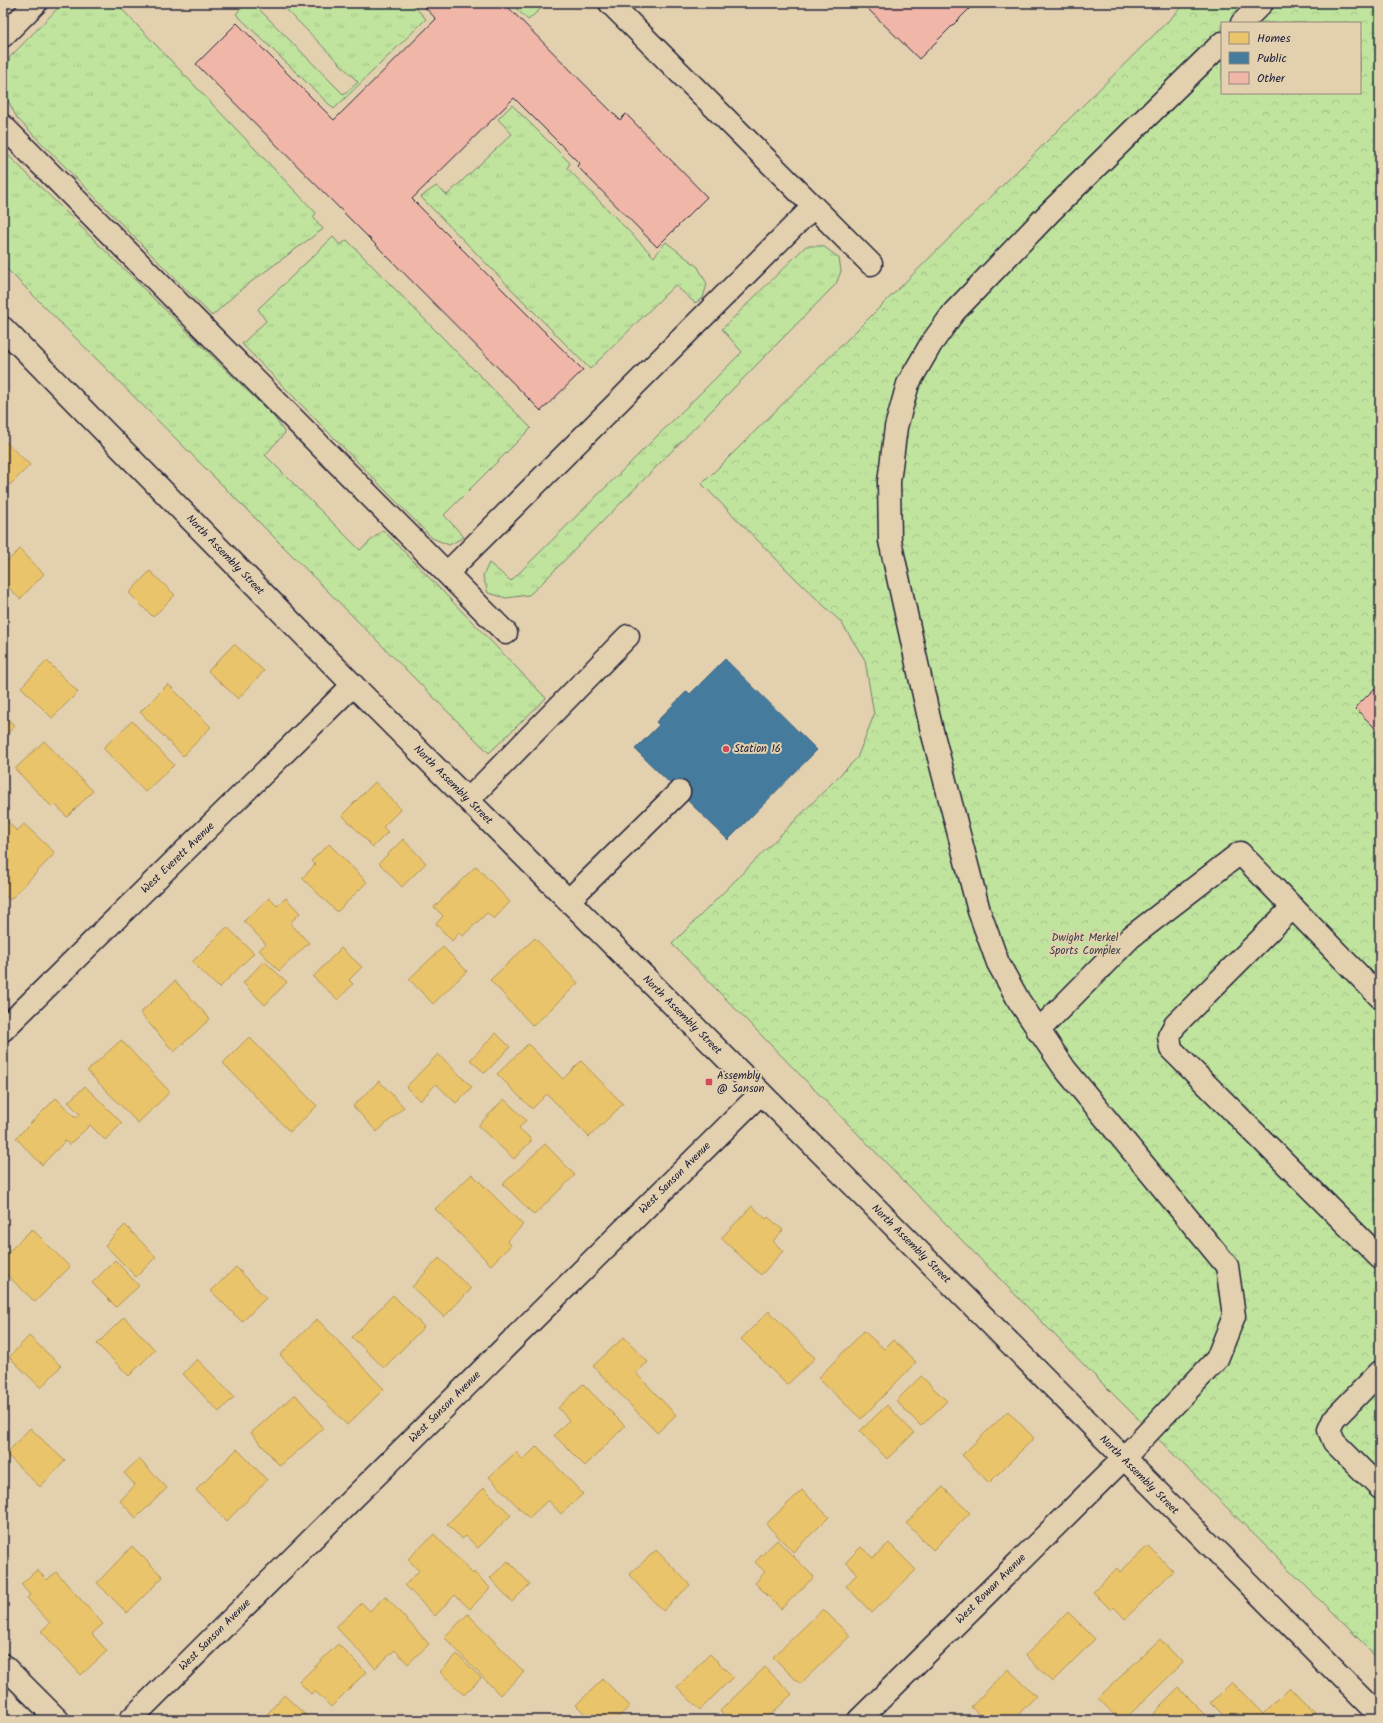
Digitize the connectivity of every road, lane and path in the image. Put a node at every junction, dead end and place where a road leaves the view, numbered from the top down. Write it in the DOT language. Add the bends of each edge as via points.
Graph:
graph roads {
  1 [pos="36,3"];
  2 [pos="1262,3"];
  3 [pos="619,6"];
  4 [pos="1243,22"];
  5 [pos="3,36"];
  6 [pos="1221,44"];
  7 [pos="3,126"];
  8 [pos="813,207"];
  9 [pos="871,264"];
  10 [pos="3,328"];
  11 [pos="446,573"];
  12 [pos="506,633"];
  13 [pos="628,636"];
  14 [pos="354,685"];
  15 [pos="679,792"];
  16 [pos="468,800"];
  17 [pos="568,901"];
  18 [pos="1293,907"];
  19 [pos="1380,997"];
  20 [pos="3,1030"];
  21 [pos="1038,1031"];
  22 [pos="760,1093"];
  23 [pos="1380,1258"];
  24 [pos="1380,1372"];
  25 [pos="1123,1459"];
  26 [pos="1380,1488"];
  27 [pos="3,1665"];
  28 [pos="1380,1716"];
  29 [pos="58,1720"];
  30 [pos="130,1720"];
  31 [pos="859,1720"];
  1 -- 5 [label="street"];
  2 -- 4 [label="street"];
  3 -- 8 [label="street"];
  6 -- 21 [label="street, West Rowan Avenue" via="1046,216 954,312 931,344 908,384 896,427 889,482 890,541 931,727 979,911 998,963 1018,1001"];
  7 -- 11 [label="street"];
  8 -- 9 [label="street"];
  8 -- 11 [label="street"];
  10 -- 14 [label="street, North Assembly Street"];
  11 -- 12 [label="street"];
  13 -- 16 [label="street"];
  14 -- 16 [label="street, North Assembly Street"];
  14 -- 20 [label="street, West Everett Avenue"];
  15 -- 17 [label="street"];
  16 -- 17 [label="street, North Assembly Street"];
  17 -- 22 [label="street, North Assembly Street"];
  18 -- 19 [label="street"];
  18 -- 21 [label="street" via="1240,854 1131,937"];
  18 -- 23 [label="street" via="1175,1025 1169,1036 1171,1049"];
  21 -- 25 [label="street, West Rowan Avenue" via="1065,1069 1227,1266 1234,1316 1217,1359"];
  22 -- 25 [label="street, North Assembly Street"];
  22 -- 30 [label="street, West Sanson Avenue"];
  24 -- 26 [label="street" via="1334,1418 1329,1430 1334,1442"];
  25 -- 28 [label="street, North Assembly Street"];
  25 -- 31 [label="street, West Rowan Avenue"];
  27 -- 29 [label="street"];
}
